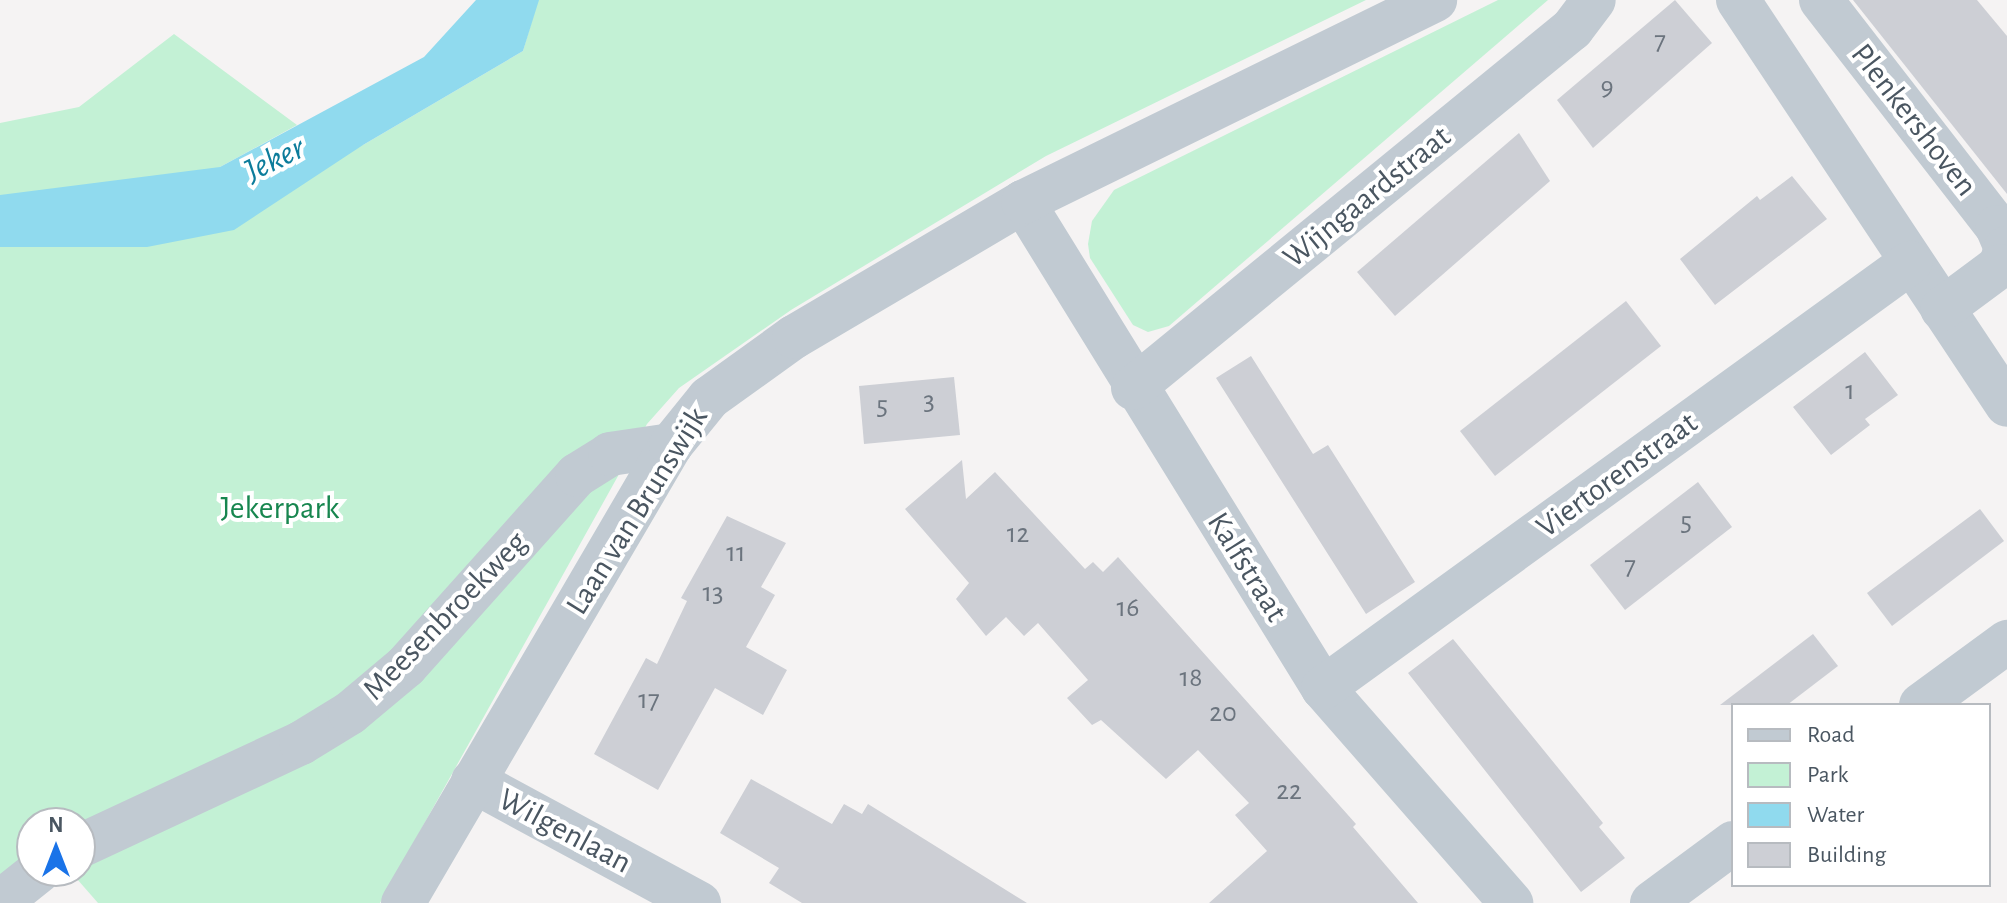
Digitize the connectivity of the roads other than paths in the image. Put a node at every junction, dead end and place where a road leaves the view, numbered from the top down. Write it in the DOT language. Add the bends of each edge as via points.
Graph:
graph roads {
  1 [pos="1435,0"];
  2 [pos="1594,0"];
  3 [pos="1738,0"];
  4 [pos="1821,0"];
  5 [pos="1023,202"];
  6 [pos="1910,263"];
  7 [pos="1942,309"];
  8 [pos="1133,388"];
  9 [pos="2007,405"];
  10 [pos="671,445"];
  11 [pos="2007,642"];
  12 [pos="1323,688"];
  13 [pos="1924,703"];
  14 [pos="473,781"];
  15 [pos="96,839"];
  16 [pos="1731,844"];
  17 [pos="19,887"];
  18 [pos="0,902"];
  19 [pos="403,903"];
  20 [pos="699,903"];
  21 [pos="1511,903"];
  22 [pos="1652,903"];
  1 -- 5 [label="street"];
  2 -- 8 [label="street, Wijngaardstraat" via="1572,29"];
  3 -- 6 [label="street"];
  4 -- 7 [label="street, Plenkershoven" via="1997,227 2006,248 2000,266"];
  5 -- 8 [label="street, Kalfstraat"];
  5 -- 10 [label="street, Laan van Brunswijk" via="726,383 690,417"];
  6 -- 7 [label="street"];
  6 -- 12 [label="street, Viertorenstraat"];
  7 -- 9 [label="street"];
  8 -- 12 [label="street, Kalfstraat"];
  10 -- 14 [label="street, Laan van Brunswijk"];
  10 -- 15 [label="street, Meesenbroekweg" via="610,454 577,475 406,666 350,713 301,743"];
  11 -- 13 [label="street"];
  12 -- 21 [label="street, Kalfstraat"];
  14 -- 19 [label="street, Laan van Brunswijk"];
  14 -- 20 [label="street, Wilgenlaan"];
  16 -- 22 [label="street"];
  17 -- 18 [label="street"];
}
